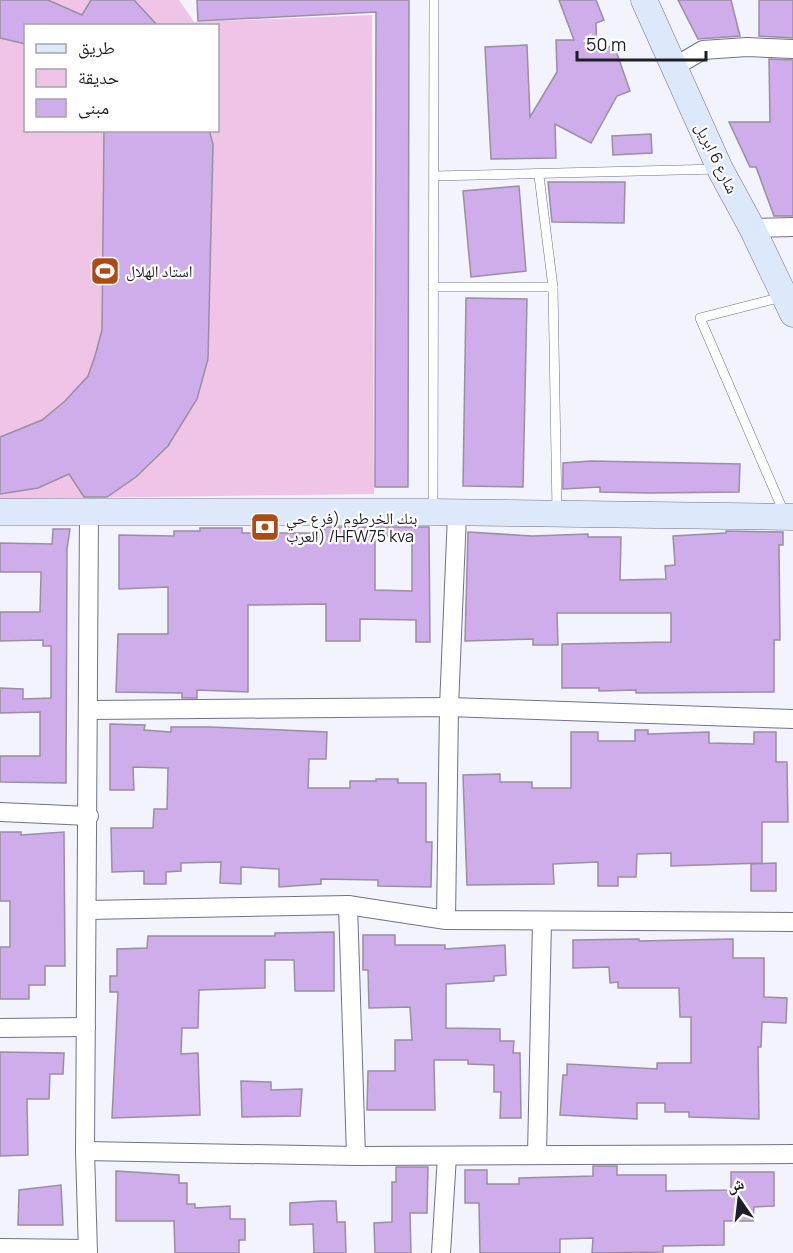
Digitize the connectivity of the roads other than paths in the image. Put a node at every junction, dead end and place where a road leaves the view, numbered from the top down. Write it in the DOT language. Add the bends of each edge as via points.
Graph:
graph roads {
  1 [pos="434,0"];
  2 [pos="644,0"];
  3 [pos="793,49"];
  4 [pos="674,67"];
  5 [pos="720,169"];
  6 [pos="434,176"];
  7 [pos="538,176"];
  8 [pos="793,227"];
  9 [pos="752,228"];
  10 [pos="433,287"];
  11 [pos="553,287"];
  12 [pos="791,309"];
  13 [pos="0,512"];
  14 [pos="89,512"];
  15 [pos="445,513"];
  16 [pos="558,515"];
  17 [pos="790,517"];
  18 [pos="449,707"];
  19 [pos="89,710"];
  20 [pos="793,719"];
  21 [pos="0,812"];
  22 [pos="89,816"];
  23 [pos="348,905"];
  24 [pos="87,910"];
  25 [pos="446,920"];
  26 [pos="542,921"];
  27 [pos="793,922"];
  28 [pos="86,1027"];
  29 [pos="0,1028"];
  30 [pos="85,1151"];
  31 [pos="793,1154"];
  32 [pos="537,1155"];
  33 [pos="356,1156"];
  34 [pos="447,1156"];
  35 [pos="0,1248"];
  36 [pos="87,1251"];
  37 [pos="441,1253"];
  1 -- 6 [label="lane"];
  2 -- 4 [label="street, شارع 6 ابريل"];
  3 -- 4 [label="street" via="703,50"];
  4 -- 5 [label="street, شارع 6 ابريل"];
  5 -- 7 [label="lane"];
  5 -- 9 [label="street, شارع 6 ابريل"];
  6 -- 7 [label="lane"];
  6 -- 10 [label="lane"];
  7 -- 11 [label="lane"];
  8 -- 9 [label="street"];
  9 -- 12 [label="street, شارع 6 ابريل"];
  10 -- 11 [label="lane"];
  10 -- 15 [label="lane"];
  11 -- 16 [label="lane"];
  12 -- 17 [label="lane" via="700,318"];
  13 -- 14 [label="street"];
  14 -- 15 [label="street"];
  14 -- 19 [label="street"];
  15 -- 16 [label="street"];
  15 -- 18 [label="street"];
  16 -- 17 [label="street"];
  18 -- 19 [label="street"];
  18 -- 20 [label="street"];
  18 -- 25 [label="street"];
  19 -- 22 [label="street"];
  21 -- 22 [label="street"];
  22 -- 24 [label="street"];
  23 -- 24 [label="street"];
  23 -- 25 [label="street"];
  23 -- 33 [label="street"];
  24 -- 28 [label="street"];
  25 -- 26 [label="street"];
  26 -- 27 [label="street"];
  26 -- 32 [label="street"];
  28 -- 29 [label="street"];
  28 -- 30 [label="street"];
  30 -- 33 [label="street"];
  30 -- 36 [label="street"];
  31 -- 32 [label="street"];
  32 -- 34 [label="street"];
  33 -- 34 [label="street"];
  34 -- 37 [label="street"];
  35 -- 36 [label="street"];
}
